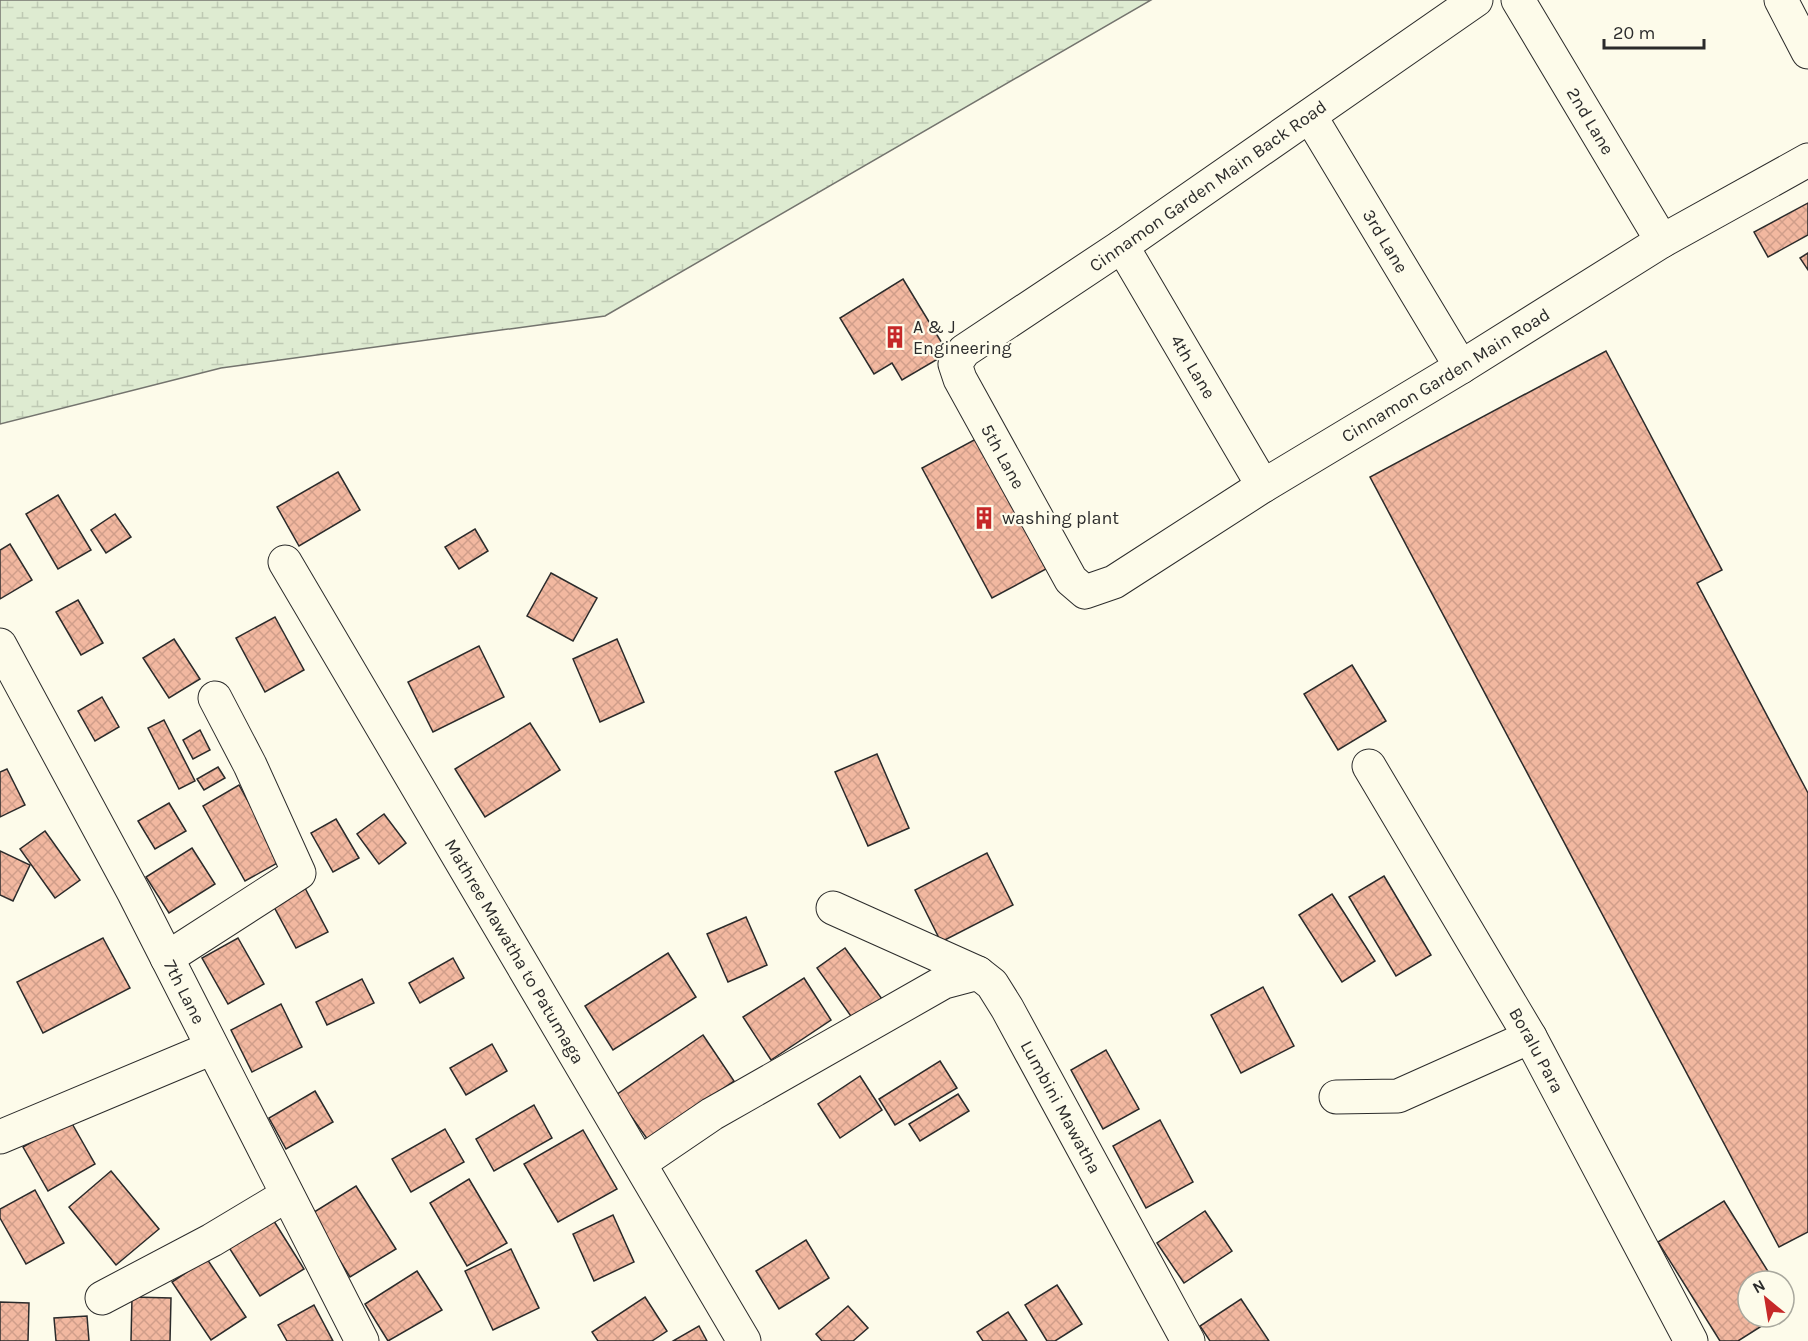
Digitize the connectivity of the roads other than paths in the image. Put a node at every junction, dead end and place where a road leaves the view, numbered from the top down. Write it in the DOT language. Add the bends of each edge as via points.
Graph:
graph roads {
  1 [pos="1476,0"];
  2 [pos="1518,0"];
  3 [pos="1781,0"];
  4 [pos="1808,52"];
  5 [pos="1310,116"];
  6 [pos="1808,160"];
  7 [pos="1662,241"];
  8 [pos="1122,246"];
  9 [pos="1461,367"];
  10 [pos="960,379"];
  11 [pos="1263,486"];
  12 [pos="285,562"];
  13 [pos="1085,592"];
  14 [pos="0,645"];
  15 [pos="215,698"];
  16 [pos="1369,766"];
  17 [pos="833,908"];
  18 [pos="167,958"];
  19 [pos="978,973"];
  20 [pos="1530,1037"];
  21 [pos="212,1048"];
  22 [pos="1336,1097"];
  23 [pos="0,1137"];
  24 [pos="640,1163"];
  25 [pos="287,1195"];
  26 [pos="102,1298"];
  27 [pos="362,1341"];
  28 [pos="744,1341"];
  29 [pos="1188,1341"];
  30 [pos="1691,1341"];
  1 -- 5 [label="street, Cinnamon Garden Main Back Road"];
  2 -- 7 [label="street, 2nd Lane"];
  3 -- 4 [label="street"];
  5 -- 8 [label="street, Cinnamon Garden Main Back Road"];
  5 -- 9 [label="street, 3rd Lane"];
  6 -- 7 [label="street, Cinnamon Garden Main Road"];
  7 -- 9 [label="street, Cinnamon Garden Main Road"];
  8 -- 10 [label="street, Cinnamon Garden Main Back Road" via="964,351 955,364"];
  8 -- 11 [label="street, 4th Lane"];
  9 -- 11 [label="street, Cinnamon Garden Main Road"];
  10 -- 13 [label="street, 5th Lane" via="1071,580"];
  11 -- 13 [label="street, Cinnamon Garden Main Road" via="1114,582"];
  12 -- 24 [label="street, Mathree Mawatha to Patumaga"];
  14 -- 18 [label="street, 7th Lane"];
  15 -- 18 [label="street" via="300,873"];
  16 -- 20 [label="street, Boralu Para"];
  17 -- 19 [label="street"];
  18 -- 21 [label="street, 7th Lane"];
  19 -- 24 [label="street" via="944,982 712,1114"];
  19 -- 29 [label="street, Lumbini Mawatha" via="992,984 1007,1008"];
  20 -- 22 [label="street" via="1398,1096"];
  20 -- 30 [label="street, Boralu Para"];
  21 -- 23 [label="street"];
  21 -- 25 [label="street, 7th Lane"];
  24 -- 28 [label="street, Mathree Mawatha to Patumaga"];
  25 -- 26 [label="street"];
  25 -- 27 [label="street, 7th Lane"];
}
